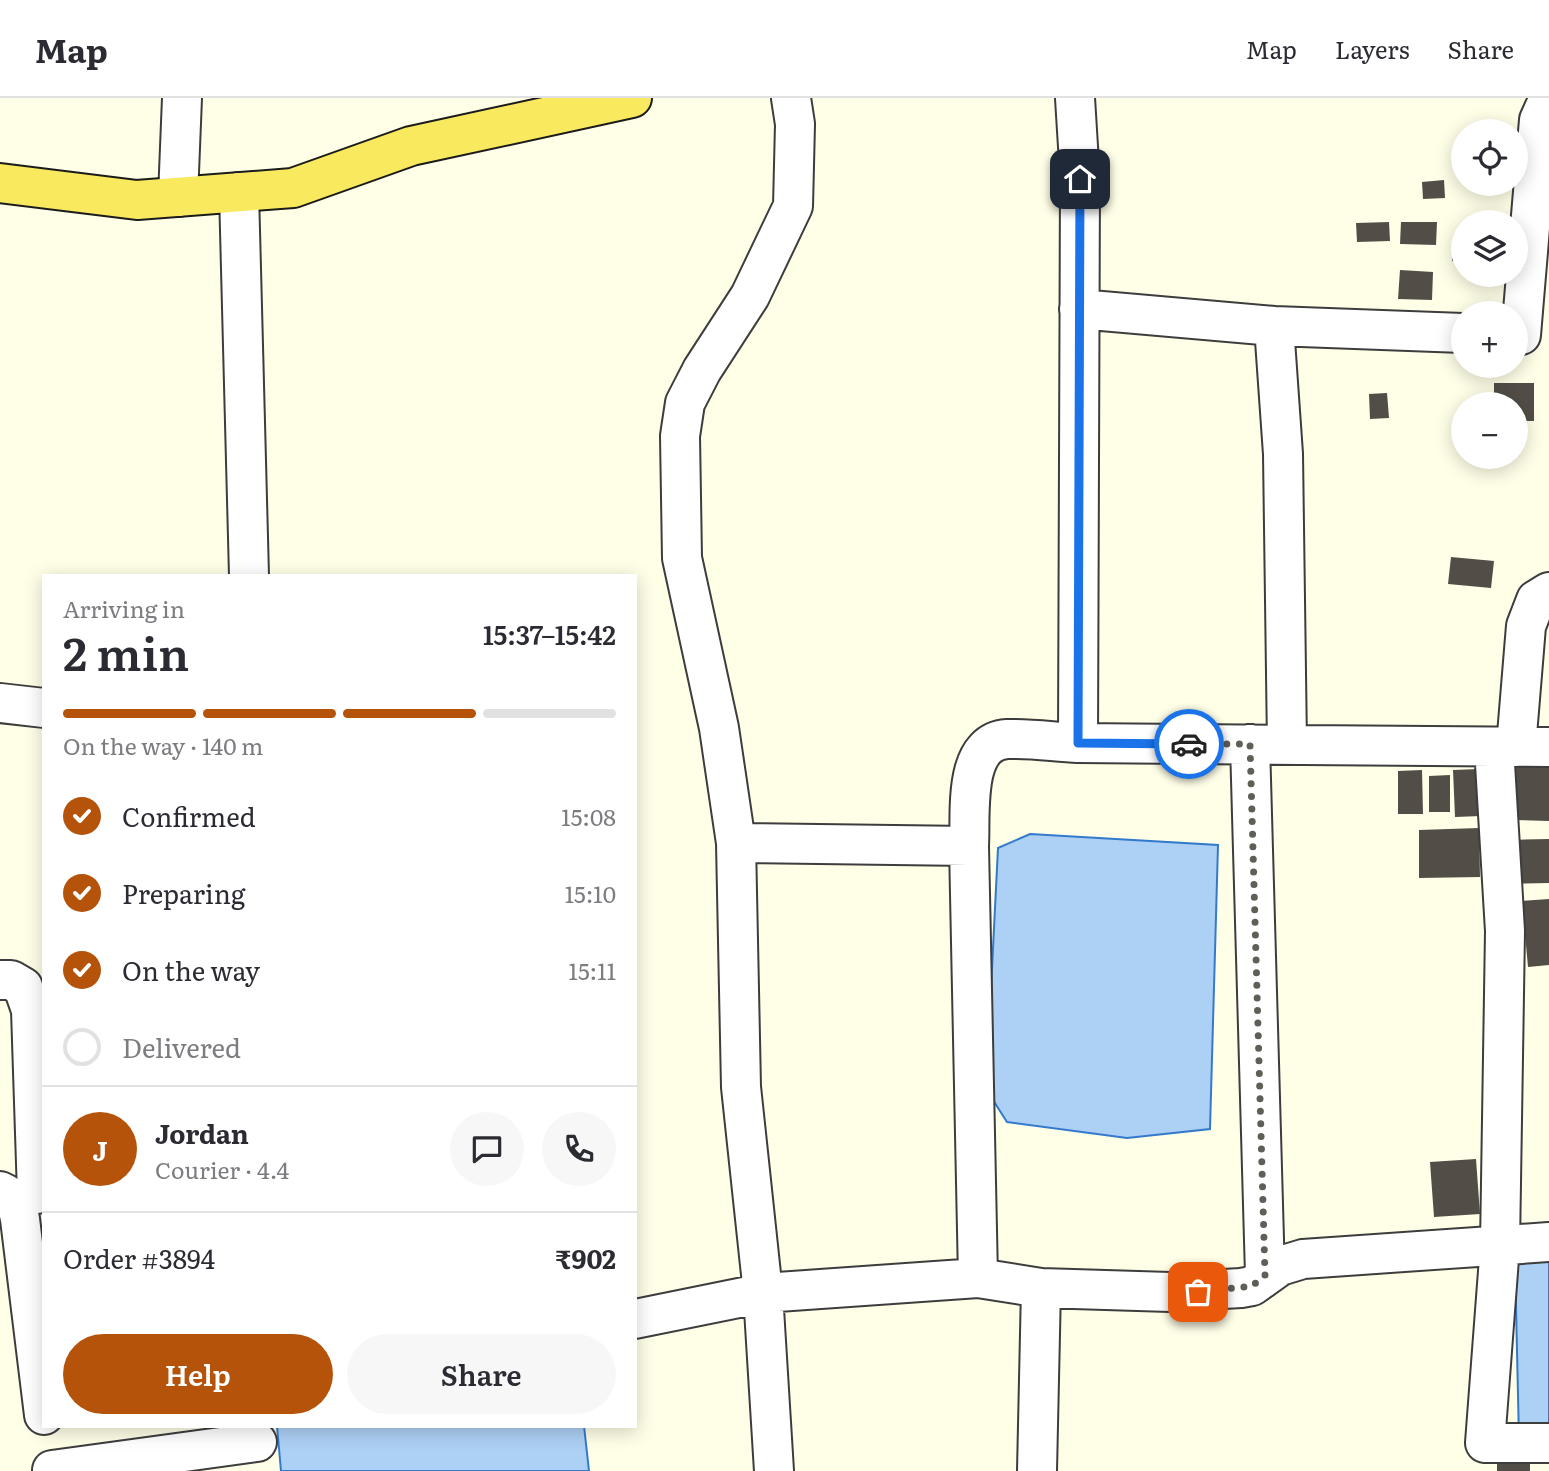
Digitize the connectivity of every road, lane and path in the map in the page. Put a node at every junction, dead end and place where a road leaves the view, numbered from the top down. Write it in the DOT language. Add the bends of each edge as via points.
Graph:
graph roads {
  1 [pos="182,98"];
  2 [pos="632,98"];
  3 [pos="791,98"];
  4 [pos="1075,98"];
  5 [pos="1549,99"];
  6 [pos="0,183"];
  7 [pos="239,192"];
  8 [pos="178,197"];
  9 [pos="1541,202"];
  10 [pos="1079,309"];
  11 [pos="1274,326"];
  12 [pos="1451,333"];
  13 [pos="1529,335"];
  14 [pos="249,574"];
  15 [pos="1549,592"];
  16 [pos="0,703"];
  17 [pos="42,708"];
  18 [pos="1078,743"];
  19 [pos="1268,744"];
  20 [pos="1519,747"];
  21 [pos="737,843"];
  22 [pos="969,846"];
  23 [pos="0,980"];
  24 [pos="23,1194"];
  25 [pos="1549,1242"];
  26 [pos="1500,1245"];
  27 [pos="1265,1275"];
  28 [pos="978,1278"];
  29 [pos="1041,1288"];
  30 [pos="763,1293"];
  31 [pos="637,1319"];
  32 [pos="42,1399"];
  33 [pos="45,1428"];
  34 [pos="257,1441"];
  35 [pos="1549,1443"];
  36 [pos="1486,1457"];
  37 [pos="52,1471"];
  38 [pos="775,1471"];
  39 [pos="1037,1471"];
  1 -- 8 [label="street"];
  2 -- 7 [label="main road" via="411,146 293,188"];
  3 -- 21 [label="street" via="795,124 793,206 750,296 685,403 680,436 682,558 719,728"];
  4 -- 10 [label="street"];
  5 -- 9 [label="street" via="1539,120"];
  6 -- 8 [label="main road" via="137,200"];
  7 -- 8 [label="main road"];
  7 -- 14 [label="street"];
  9 -- 13 [label="street"];
  10 -- 11 [label="street"];
  10 -- 18 [label="street"];
  11 -- 12 [label="street"];
  11 -- 19 [label="street" via="1283,454"];
  15 -- 20 [label="street" via="1536,600 1526,626"];
  16 -- 17 [label="street"];
  18 -- 19 [label="street"];
  18 -- 22 [label="street" via="1004,739 982,749 974,763"];
  19 -- 20 [label="street"];
  19 -- 27 [label="street"];
  20 -- 26 [label="street" via="1505,931"];
  21 -- 22 [label="street"];
  21 -- 30 [label="street" via="741,1087"];
  22 -- 28 [label="street"];
  23 -- 24 [label="street" via="23,987 31,1010"];
  24 -- 32 [label="street" via="17,1205"];
  25 -- 26 [label="street"];
  26 -- 27 [label="street" via="1303,1259"];
  26 -- 36 [label="street"];
  27 -- 29 [label="street" via="1252,1286 1198,1292"];
  28 -- 29 [label="street"];
  28 -- 30 [label="street"];
  29 -- 39 [label="street"];
  30 -- 31 [label="street"];
  30 -- 38 [label="street"];
  33 -- 37 [label="street"];
  34 -- 37 [label="street"];
  35 -- 36 [label="street"];
}
